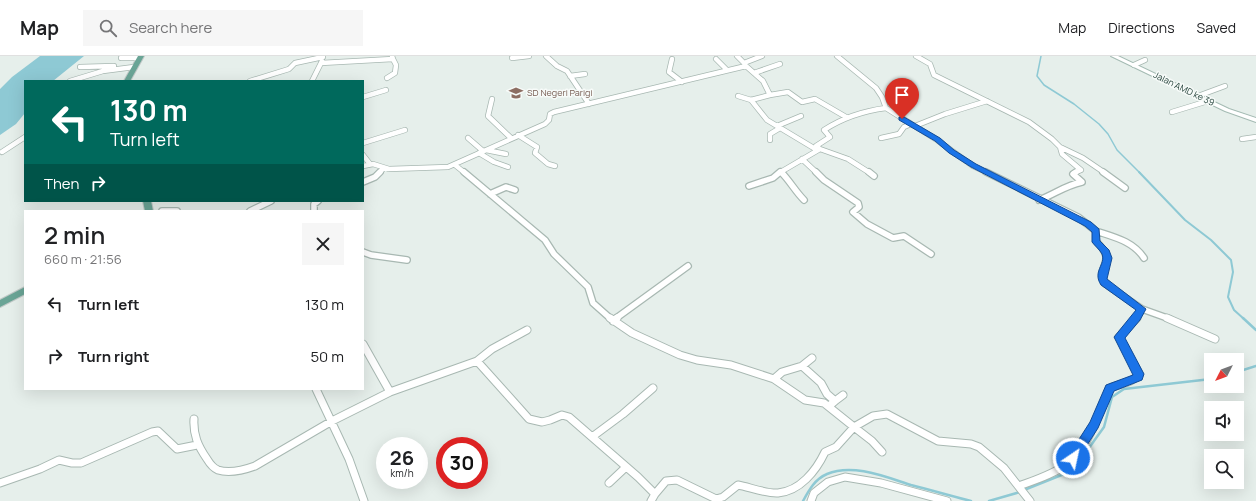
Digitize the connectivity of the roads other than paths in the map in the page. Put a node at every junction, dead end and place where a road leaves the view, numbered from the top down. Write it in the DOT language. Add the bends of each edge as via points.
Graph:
graph roads {
  1 [pos="529,56"];
  2 [pos="546,56"];
  3 [pos="737,56"];
  4 [pos="762,56"];
  5 [pos="837,56"];
  6 [pos="916,56"];
  7 [pos="1114,56"];
  8 [pos="141,57"];
  9 [pos="324,57"];
  10 [pos="121,58"];
  11 [pos="392,58"];
  12 [pos="512,58"];
  13 [pos="672,58"];
  14 [pos="716,59"];
  15 [pos="1145,60"];
  16 [pos="321,63"];
  17 [pos="780,64"];
  18 [pos="745,65"];
  19 [pos="1134,65"];
  20 [pos="80,67"];
  21 [pos="131,67"];
  22 [pos="727,70"];
  23 [pos="754,73"];
  24 [pos="585,74"];
  25 [pos="570,76"];
  26 [pos="387,78"];
  27 [pos="73,80"];
  28 [pos="127,80"];
  29 [pos="253,80"];
  30 [pos="312,80"];
  31 [pos="682,82"];
  32 [pos="1225,86"];
  33 [pos="386,90"];
  34 [pos="770,95"];
  35 [pos="738,96"];
  36 [pos="1198,96"];
  37 [pos="364,98"];
  38 [pos="492,99"];
  39 [pos="751,100"];
  40 [pos="987,101"];
  41 [pos="1208,101"];
  42 [pos="589,104"];
  43 [pos="886,108"];
  44 [pos="1172,112"];
  45 [pos="800,116"];
  46 [pos="846,117"];
  47 [pos="1256,120"];
  48 [pos="913,125"];
  49 [pos="779,127"];
  50 [pos="404,130"];
  51 [pos="518,135"];
  52 [pos="1256,136"];
  53 [pos="24,138"];
  54 [pos="468,138"];
  55 [pos="511,138"];
  56 [pos="881,138"];
  57 [pos="1242,139"];
  58 [pos="770,140"];
  59 [pos="364,143"];
  60 [pos="1060,147"];
  61 [pos="819,149"];
  62 [pos="2,152"];
  63 [pos="483,152"];
  64 [pos="506,154"];
  65 [pos="364,156"];
  66 [pos="802,159"];
  67 [pos="370,164"];
  68 [pos="455,165"];
  69 [pos="364,166"];
  70 [pos="555,166"];
  71 [pos="508,167"];
  72 [pos="384,168"];
  73 [pos="781,172"];
  74 [pos="874,176"];
  75 [pos="364,182"];
  76 [pos="749,186"];
  77 [pos="1125,188"];
  78 [pos="515,190"];
  79 [pos="490,194"];
  80 [pos="804,200"];
  81 [pos="1039,200"];
  82 [pos="269,202"];
  83 [pos="257,210"];
  84 [pos="1096,231"];
  85 [pos="364,252"];
  86 [pos="930,254"];
  87 [pos="1144,258"];
  88 [pos="407,260"];
  89 [pos="688,266"];
  90 [pos="24,291"];
  91 [pos="0,304"];
  92 [pos="1142,309"];
  93 [pos="613,321"];
  94 [pos="527,330"];
  95 [pos="1215,339"];
  96 [pos="364,346"];
  97 [pos="812,358"];
  98 [pos="477,360"];
  99 [pos="802,366"];
  100 [pos="774,380"];
  101 [pos="653,388"];
  102 [pos="316,390"];
  103 [pos="390,392"];
  104 [pos="843,395"];
  105 [pos="835,401"];
  106 [pos="829,406"];
  107 [pos="194,419"];
  108 [pos="332,421"];
  109 [pos="854,427"];
  110 [pos="592,437"];
  111 [pos="197,445"];
  112 [pos="882,452"];
  113 [pos="626,467"];
  114 [pos="0,483"];
  115 [pos="609,483"];
  116 [pos="1019,486"];
  117 [pos="653,497"];
  118 [pos="1026,500"];
  119 [pos="364,501"];
  120 [pos="811,501"];
  121 [pos="947,501"];
  1 -- 12 [label="street"];
  2 -- 25 [label="street"];
  3 -- 18 [label="street"];
  4 -- 18 [label="street"];
  5 -- 43 [label="street" via="876,88"];
  6 -- 40 [label="street" via="930,64 934,75"];
  7 -- 19 [label="street, Jalan AMD ke 39"];
  8 -- 10 [label="street"];
  8 -- 21 [label="main road"];
  9 -- 16 [label="street"];
  9 -- 29 [label="street" via="295,63 289,69"];
  11 -- 16 [label="street"];
  11 -- 26 [label="street" via="396,65 395,73"];
  13 -- 31 [label="street" via="670,72"];
  14 -- 22 [label="street"];
  15 -- 19 [label="street"];
  16 -- 30 [label="street"];
  17 -- 23 [label="street"];
  18 -- 22 [label="street"];
  18 -- 23 [label="street"];
  19 -- 36 [label="street, Jalan AMD ke 39"];
  20 -- 21 [label="street"];
  21 -- 27 [label="street" via="103,71"];
  21 -- 28 [label="main road"];
  22 -- 31 [label="street"];
  23 -- 34 [label="street" via="765,84"];
  24 -- 25 [label="street"];
  25 -- 42 [label="street"];
  31 -- 42 [label="street"];
  32 -- 36 [label="street"];
  33 -- 37 [label="street"];
  34 -- 39 [label="street"];
  34 -- 46 [label="street" via="788,92 802,102 815,99"];
  35 -- 39 [label="street"];
  36 -- 41 [label="street, Jalan AMD ke 39"];
  38 -- 55 [label="street" via="488,116"];
  39 -- 49 [label="street" via="763,116"];
  40 -- 48 [label="street"];
  40 -- 60 [label="street" via="1029,122"];
  41 -- 44 [label="street"];
  41 -- 47 [label="street, Jalan AMD ke 39"];
  42 -- 51 [label="street" via="554,112 545,124"];
  43 -- 46 [label="street" via="863,110"];
  43 -- 48 [label="street"];
  45 -- 49 [label="street"];
  46 -- 61 [label="street" via="824,130 830,137 816,146"];
  48 -- 56 [label="street" via="904,127 899,134"];
  48 -- 81 [label="street" via="967,162"];
  49 -- 58 [label="street" via="770,134"];
  49 -- 61 [label="street"];
  50 -- 59 [label="street"];
  51 -- 55 [label="street"];
  51 -- 70 [label="street" via="537,147 535,153 549,165"];
  52 -- 57 [label="street"];
  53 -- 62 [label="street"];
  54 -- 63 [label="street"];
  55 -- 63 [label="street"];
  60 -- 77 [label="street" via="1083,158"];
  60 -- 81 [label="street" via="1062,154 1081,170 1073,174 1082,182 1068,185"];
  61 -- 66 [label="street"];
  61 -- 74 [label="street" via="848,160"];
  63 -- 64 [label="street"];
  63 -- 68 [label="street"];
  63 -- 71 [label="street" via="494,162"];
  65 -- 67 [label="street"];
  66 -- 73 [label="street"];
  66 -- 86 [label="street" via="824,180 858,203 859,207 852,212 867,224 893,238 904,236"];
  67 -- 69 [label="street"];
  67 -- 72 [label="street"];
  68 -- 72 [label="street"];
  68 -- 79 [label="street"];
  72 -- 75 [label="street" via="375,177"];
  73 -- 76 [label="street" via="770,180"];
  73 -- 80 [label="street"];
  78 -- 79 [label="street" via="506,187"];
  79 -- 93 [label="street" via="546,240 554,254 584,281 593,303"];
  81 -- 84 [label="street" via="1078,218"];
  82 -- 83 [label="street"];
  84 -- 87 [label="street" via="1135,246"];
  84 -- 92 [label="street" via="1096,242 1106,252 1107,258 1102,276 1104,283"];
  85 -- 88 [label="street"];
  89 -- 93 [label="street"];
  90 -- 91 [label="main road"];
  92 -- 95 [label="street"];
  92 -- 116 [label="street" via="1119,337 1139,374 1138,378 1110,388 1094,424 1070,461 1034,481"];
  93 -- 100 [label="street" via="640,338 680,355 731,365"];
  94 -- 98 [label="street"];
  96 -- 103 [label="street"];
  97 -- 99 [label="street"];
  98 -- 103 [label="street"];
  98 -- 110 [label="street" via="529,419 537,422 565,415"];
  99 -- 100 [label="street" via="787,370"];
  99 -- 105 [label="street"];
  100 -- 106 [label="street" via="805,400 821,401"];
  101 -- 110 [label="street"];
  102 -- 108 [label="street"];
  103 -- 108 [label="street"];
  104 -- 105 [label="street"];
  105 -- 106 [label="street"];
  106 -- 109 [label="street"];
  107 -- 111 [label="street" via="193,429"];
  108 -- 111 [label="street" via="246,470 216,470"];
  108 -- 119 [label="street"];
  109 -- 112 [label="street" via="872,440"];
  109 -- 116 [label="street" via="869,418 886,414 942,443 977,446 994,459"];
  109 -- 117 [label="street" via="836,447 825,452 819,465 795,488 777,492 738,485 716,499 677,480 666,481"];
  110 -- 113 [label="street"];
  111 -- 114 [label="street" via="179,450 158,431 152,432 81,463 59,460"];
  113 -- 115 [label="street"];
  113 -- 117 [label="street"];
  116 -- 118 [label="street"];
  120 -- 121 [label="street" via="814,494 828,482 845,478 881,483"];
}
